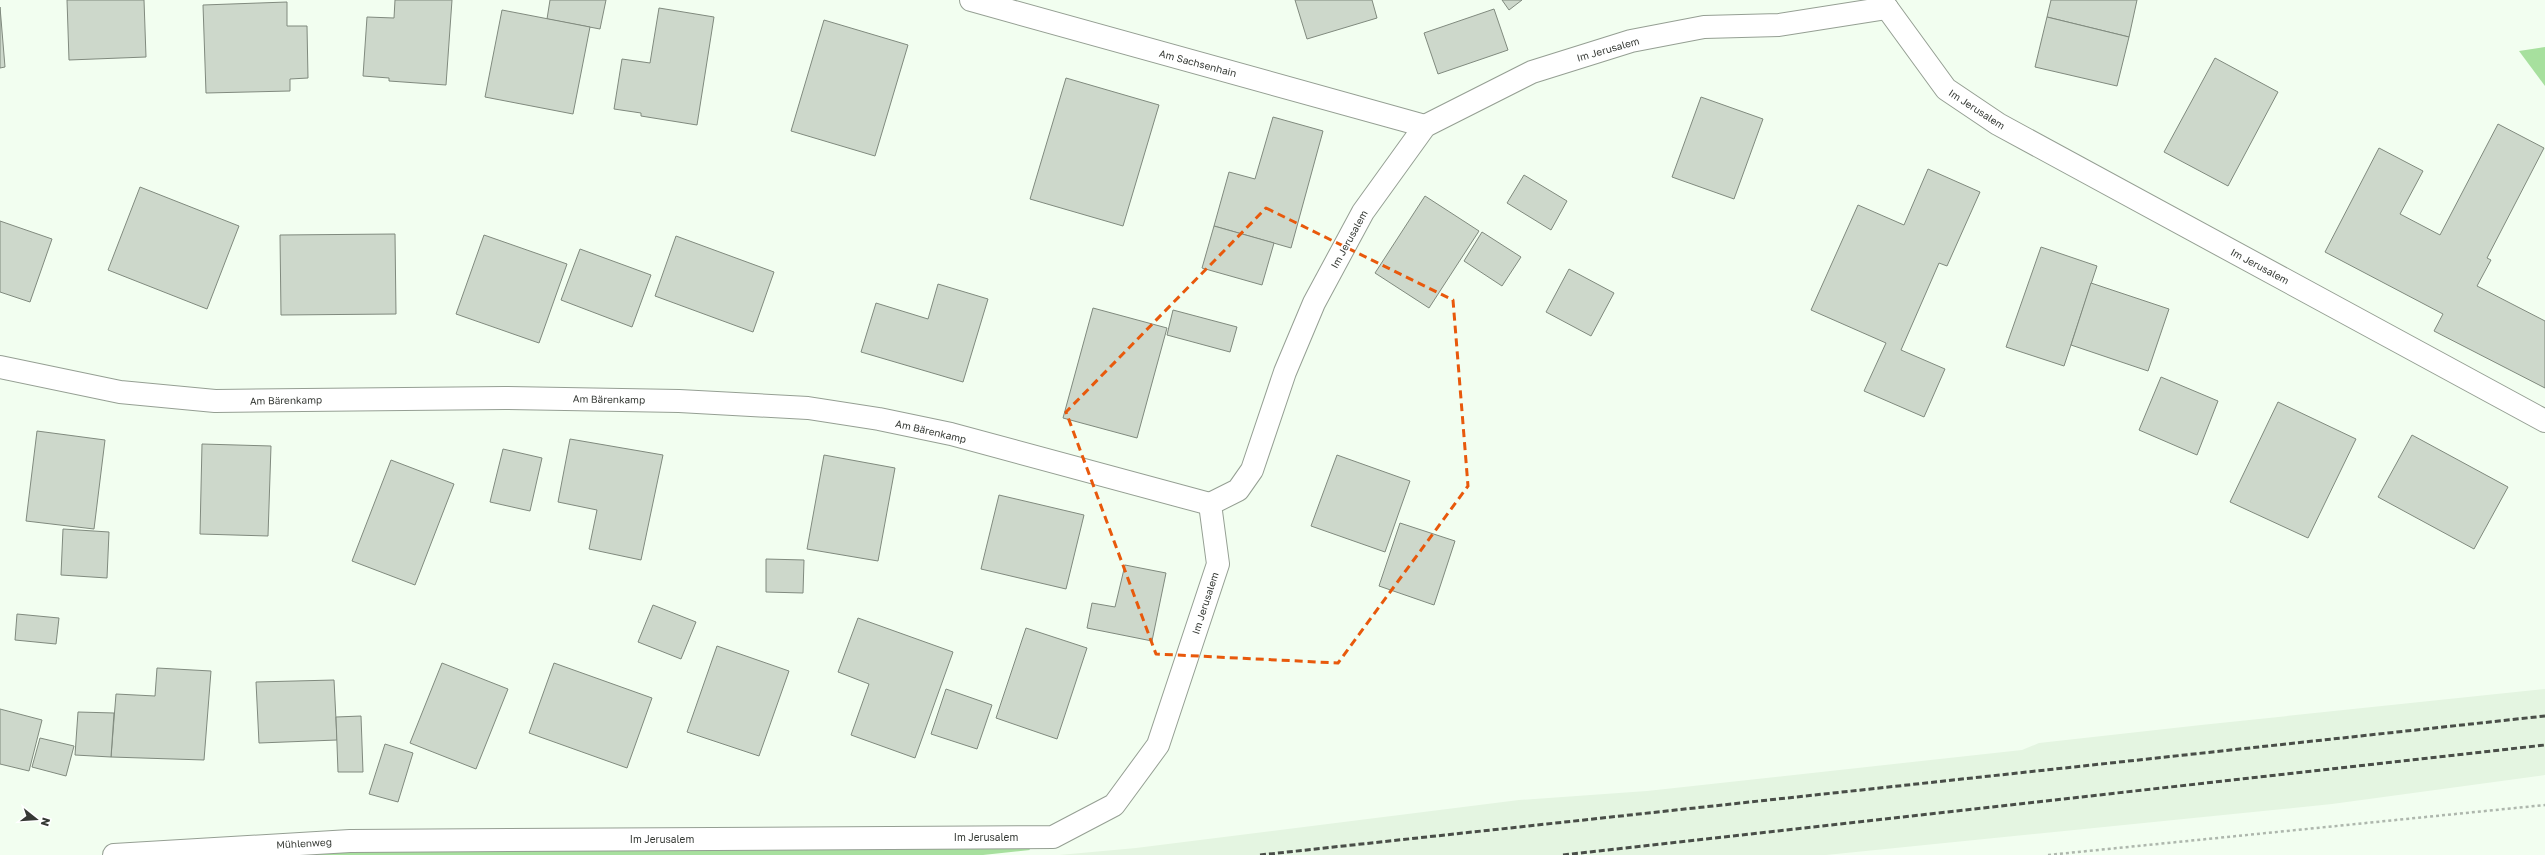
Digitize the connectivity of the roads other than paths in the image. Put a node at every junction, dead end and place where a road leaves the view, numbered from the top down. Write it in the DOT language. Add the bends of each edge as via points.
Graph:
graph roads {
  1 [pos="971,0"];
  2 [pos="1891,4"];
  3 [pos="1425,126"];
  4 [pos="0,367"];
  5 [pos="2545,421"];
  6 [pos="1210,504"];
  7 [pos="350,841"];
  8 [pos="114,855"];
  1 -- 3 [label="street, Am Sachsenhain"];
  2 -- 3 [label="street, Im Jerusalem" via="1779,25 1704,27 1631,41 1532,72"];
  2 -- 5 [label="street, Im Jerusalem" via="1946,89 1998,124"];
  3 -- 6 [label="street, Im Jerusalem" via="1363,212 1314,303 1284,372 1252,470 1238,490"];
  4 -- 6 [label="street, Am Bärenkamp" via="120,392 215,401 505,398 694,401 808,408 951,434"];
  6 -- 7 [label="street, Im Jerusalem" via="1218,564 1158,745 1114,805 1053,837"];
  7 -- 8 [label="street, Mühlenweg"];
}
